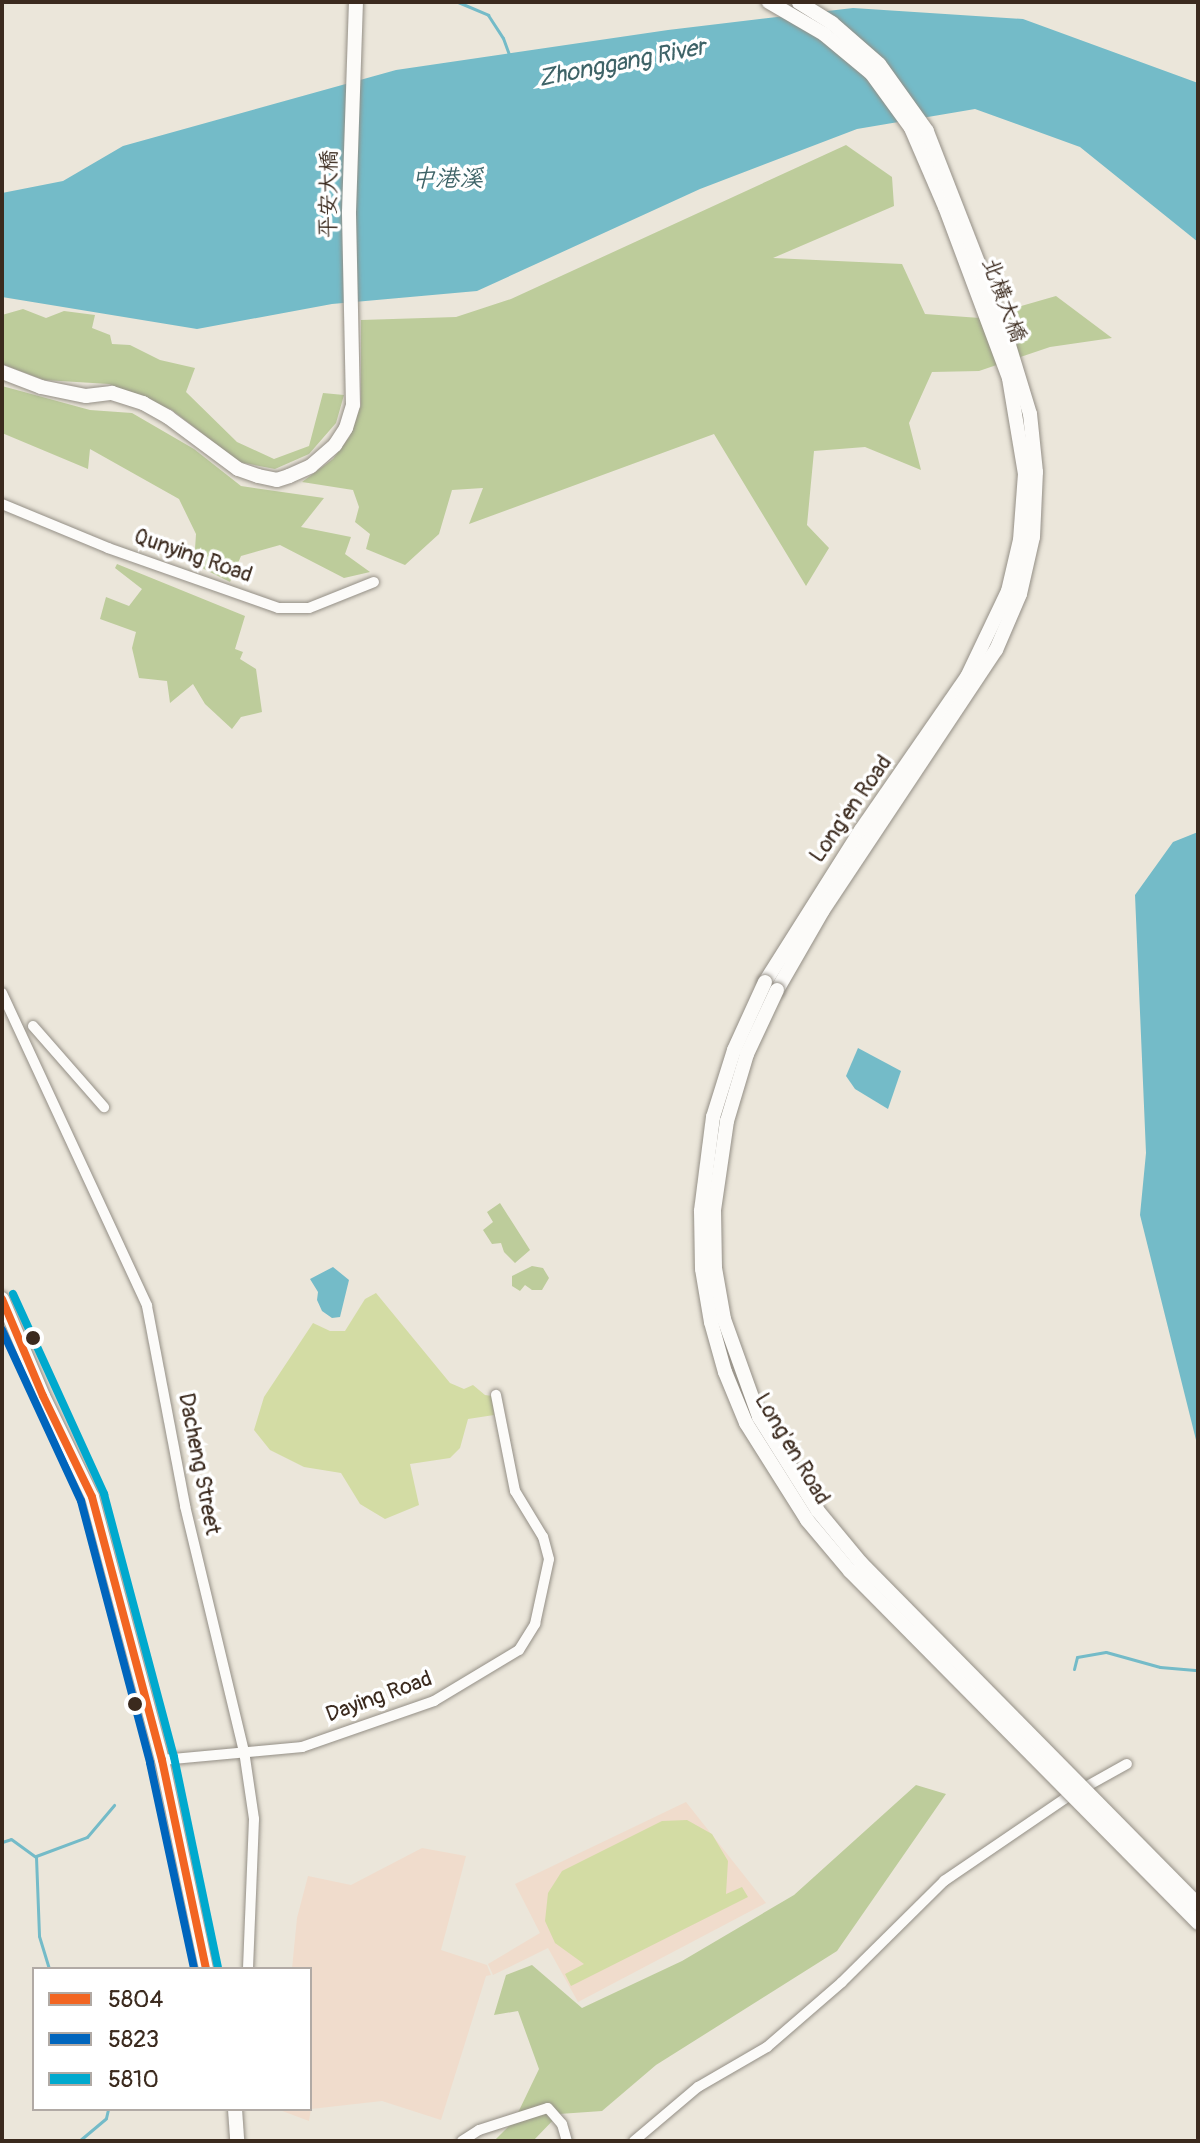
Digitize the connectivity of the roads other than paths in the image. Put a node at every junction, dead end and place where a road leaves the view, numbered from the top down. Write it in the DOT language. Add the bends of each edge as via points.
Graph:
graph roads {
  1 [pos="356,2"];
  2 [pos="769,2"];
  3 [pos="799,2"];
  4 [pos="2,372"];
  5 [pos="2,504"];
  6 [pos="374,582"];
  7 [pos="972,680"];
  8 [pos="771,986"];
  9 [pos="2,993"];
  10 [pos="33,1026"];
  11 [pos="104,1107"];
  12 [pos="2,1299"];
  13 [pos="496,1395"];
  14 [pos="244,1751"];
  15 [pos="162,1760"];
  16 [pos="1127,1764"];
  17 [pos="1198,1905"];
  18 [pos="1198,1923"];
  19 [pos="206,1967"];
  20 [pos="248,1967"];
  21 [pos="235,2111"];
  22 [pos="237,2141"];
  23 [pos="462,2141"];
  24 [pos="567,2141"];
  25 [pos="634,2141"];
  1 -- 4 [label="main road, 平安大橋" via="349,212 353,405 335,445 311,466 277,480 238,469 143,403 112,393 86,396 41,387"];
  2 -- 7 [label="main road, 北橫大橋" via="824,34 871,73 911,128 1009,378 1025,474 1020,540 1008,591"];
  3 -- 7 [label="main road, 北橫大橋" via="879,64 927,131 1004,329 1030,414 1036,472 1033,537 1020,594"];
  5 -- 6 [label="street, Qunying Road" via="278,608 309,608"];
  7 -- 8 [label="main road, Long'en Road"];
  8 -- 17 [label="main road, Long'en Road, bridge" via="731,1107 714,1210 715,1268 724,1319 759,1417 802,1488 861,1563"];
  8 -- 18 [label="main road, Long'en Road, bridge" via="734,1050 713,1117 701,1211 702,1269 711,1322 746,1423 807,1520 850,1571"];
  9 -- 14 [label="street, Dacheng Street" via="147,1306 185,1506"];
  10 -- 11 [label="street"];
  12 -- 15 [label="main road" via="92,1497"];
  13 -- 14 [label="street, Daying Road" via="515,1491 543,1537 549,1559 535,1624 519,1650 434,1701 302,1747"];
  14 -- 15 [label="street, Daying Road"];
  14 -- 20 [label="street, Dacheng Street" via="254,1819"];
  15 -- 19 [label="main road"];
  16 -- 25 [label="street" via="1064,1799 944,1881 767,2047 698,2087"];
  21 -- 22 [label="main road"];
  23 -- 24 [label="street" via="479,2130 548,2108 562,2124"];
}
